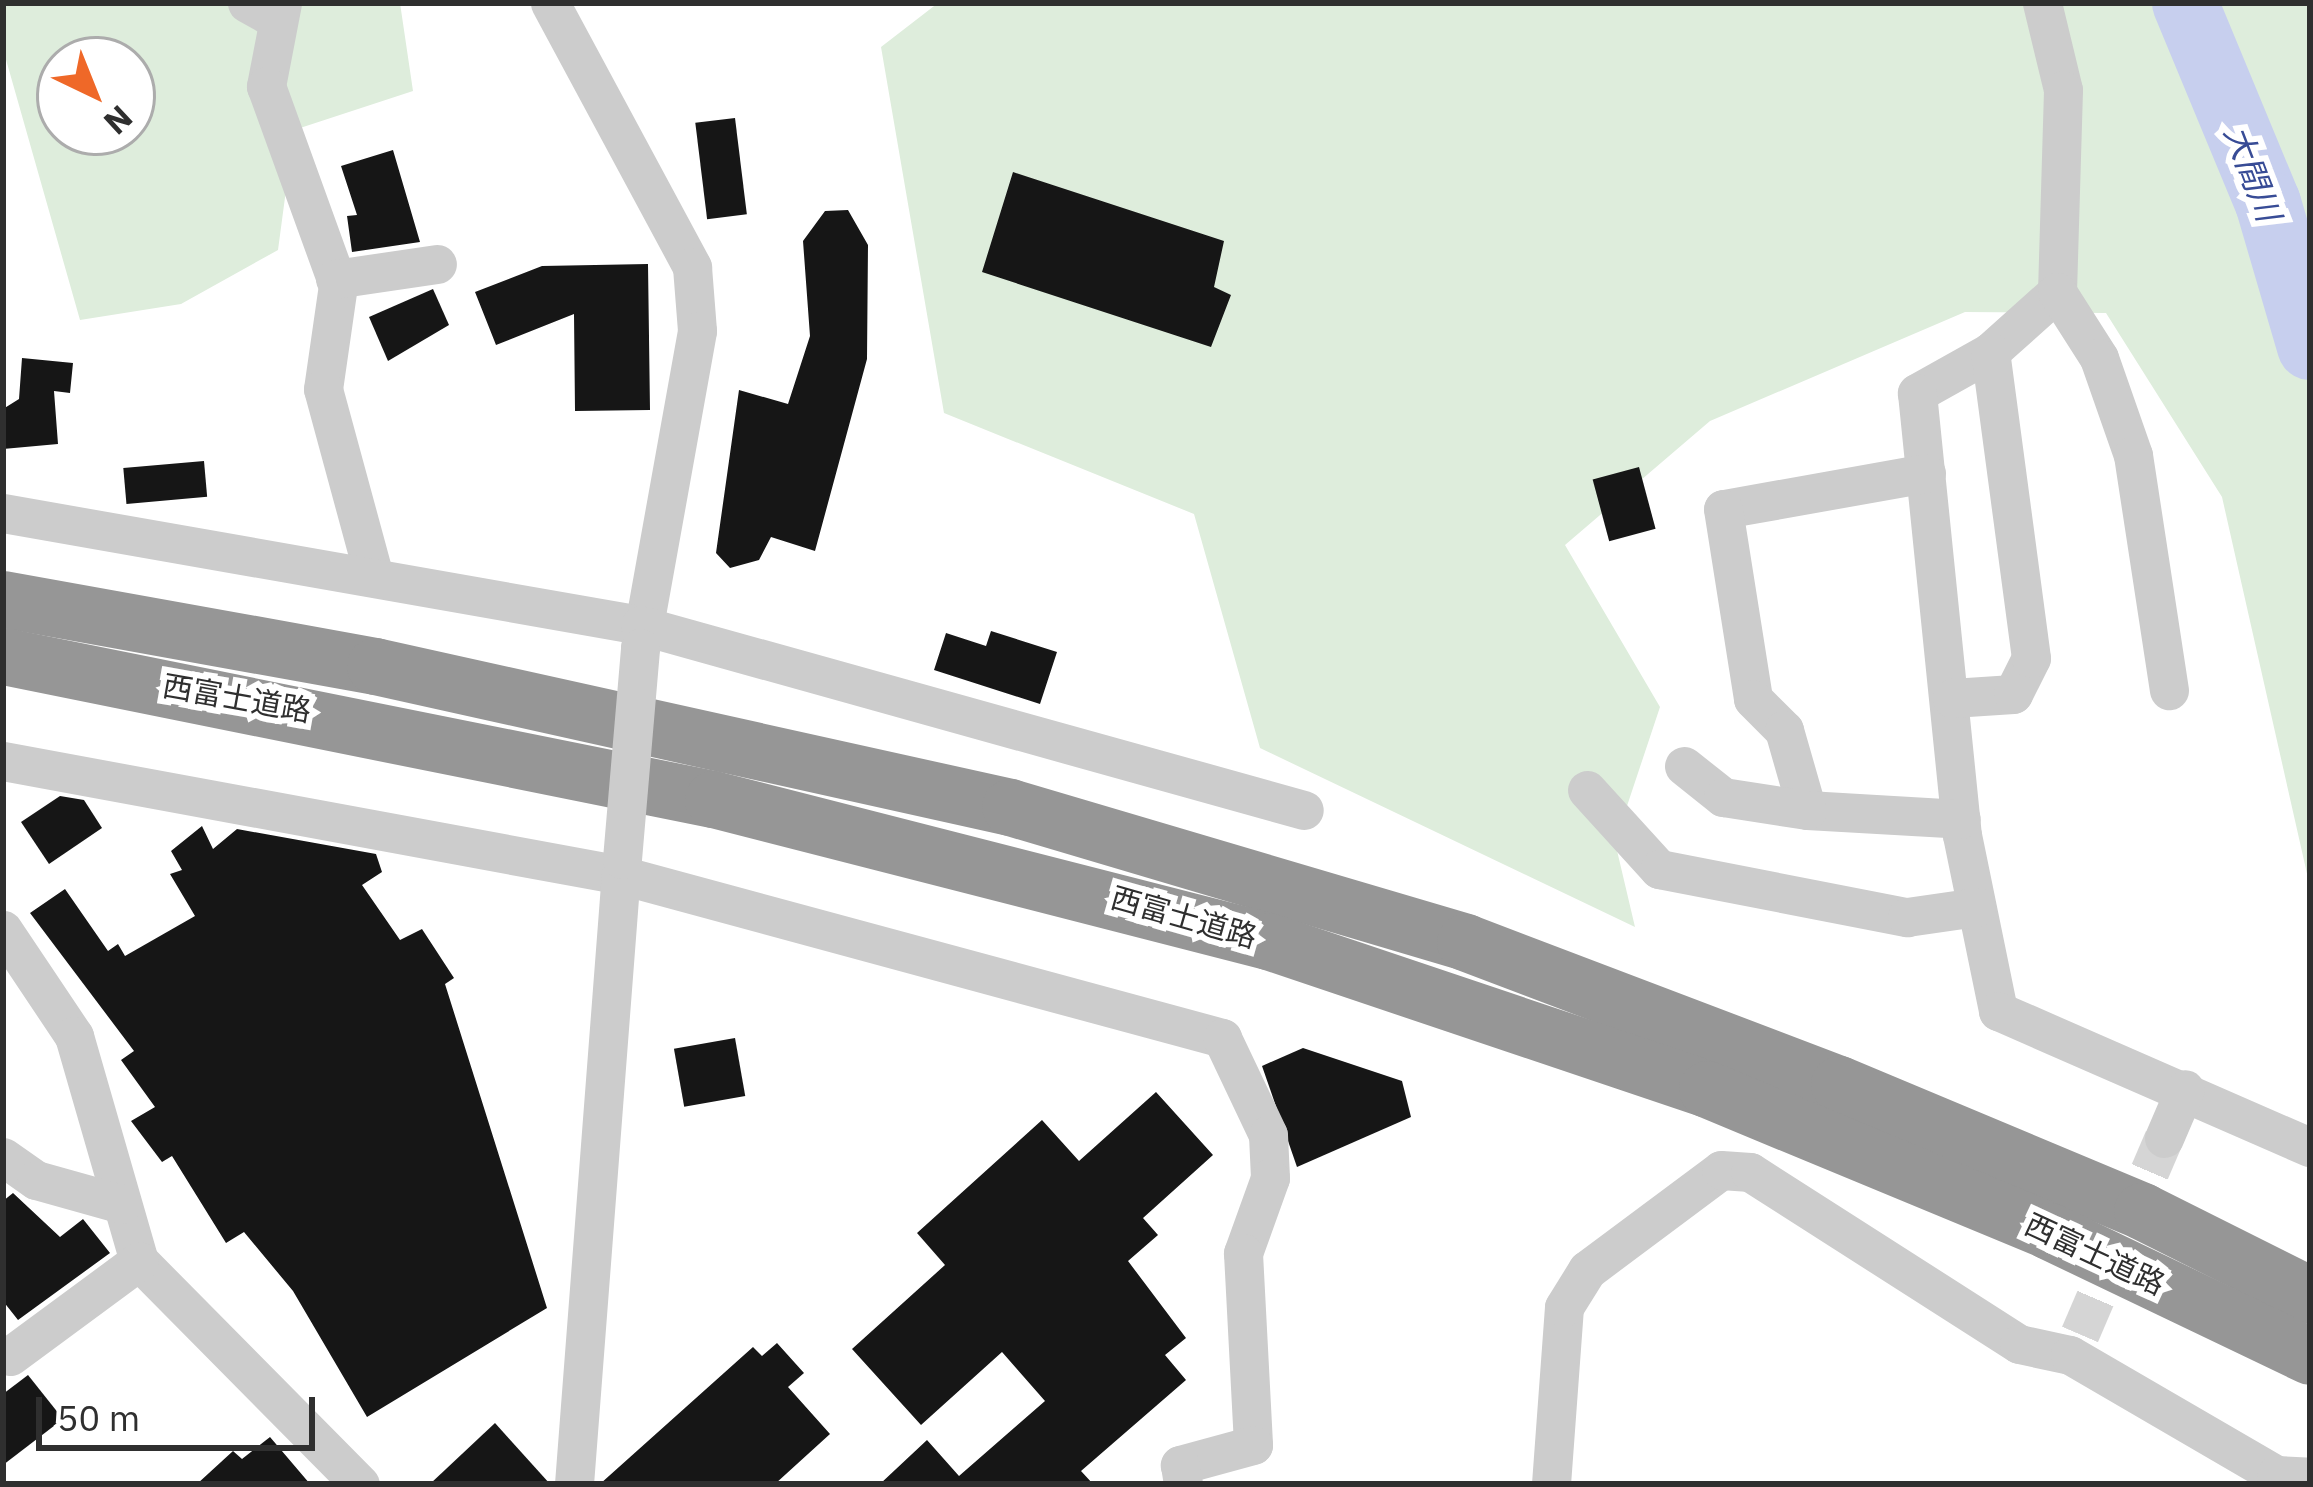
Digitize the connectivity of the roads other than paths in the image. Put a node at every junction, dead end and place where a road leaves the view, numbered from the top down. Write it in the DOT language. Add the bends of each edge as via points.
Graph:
graph roads {
  1 [pos="550,3"];
  2 [pos="2042,3"];
  3 [pos="269,9"];
  4 [pos="437,264"];
  5 [pos="335,278"];
  6 [pos="2057,292"];
  7 [pos="1990,352"];
  8 [pos="1926,473"];
  9 [pos="3,513"];
  10 [pos="373,573"];
  11 [pos="3,599"];
  12 [pos="640,637"];
  13 [pos="3,656"];
  14 [pos="2169,690"];
  15 [pos="1952,698"];
  16 [pos="3,760"];
  17 [pos="1684,766"];
  18 [pos="1587,790"];
  19 [pos="1304,810"];
  20 [pos="1807,810"];
  21 [pos="1960,819"];
  22 [pos="621,867"];
  23 [pos="1976,907"];
  24 [pos="3,931"];
  25 [pos="2185,1089"];
  26 [pos="2164,1138"];
  27 [pos="2310,1147"];
  28 [pos="3,1157"];
  29 [pos="122,1204"];
  30 [pos="139,1261"];
  31 [pos="2310,1295"];
  32 [pos="10,1356"];
  33 [pos="2310,1356"];
  34 [pos="2310,1477"];
  35 [pos="360,1484"];
  36 [pos="574,1484"];
  37 [pos="1183,1484"];
  38 [pos="1551,1484"];
  1 -- 12 [label="street" via="692,267 697,331"];
  2 -- 6 [label="street" via="2063,90"];
  3 -- 5 [label="street" via="266,86"];
  4 -- 5 [label="street"];
  5 -- 10 [label="street" via="323,389"];
  6 -- 7 [label="street"];
  6 -- 14 [label="street" via="2098,358 2133,455"];
  7 -- 8 [label="street" via="1917,393"];
  7 -- 15 [label="street" via="2031,658 2013,694"];
  8 -- 15 [label="street"];
  8 -- 20 [label="street" via="1723,509 1753,699 1784,730"];
  9 -- 10 [label="street"];
  10 -- 12 [label="street"];
  11 -- 31 [label="highway, 西富士道路" via="376,666 1010,807 1465,942 2142,1210"];
  12 -- 19 [label="street"];
  12 -- 22 [label="street, bridge"];
  13 -- 33 [label="highway, 西富士道路" via="713,799 1268,941 1707,1090 2049,1231"];
  15 -- 21 [label="street"];
  16 -- 22 [label="street"];
  17 -- 20 [label="street" via="1723,797"];
  18 -- 23 [label="street" via="1659,869 1907,917"];
  20 -- 21 [label="street"];
  21 -- 23 [label="street"];
  22 -- 36 [label="street"];
  22 -- 37 [label="street" via="1222,1038 1268,1135 1270,1178 1243,1253 1253,1445 1180,1465"];
  23 -- 25 [label="street" via="1997,1012"];
  24 -- 29 [label="street" via="74,1036"];
  25 -- 26 [label="street"];
  25 -- 27 [label="street"];
  28 -- 29 [label="street" via="36,1180"];
  29 -- 30 [label="street"];
  30 -- 32 [label="street"];
  30 -- 35 [label="street"];
  34 -- 38 [label="street" via="2276,1475 2075,1345 2019,1344 1750,1172 1721,1170 1587,1270 1564,1307"];
}
